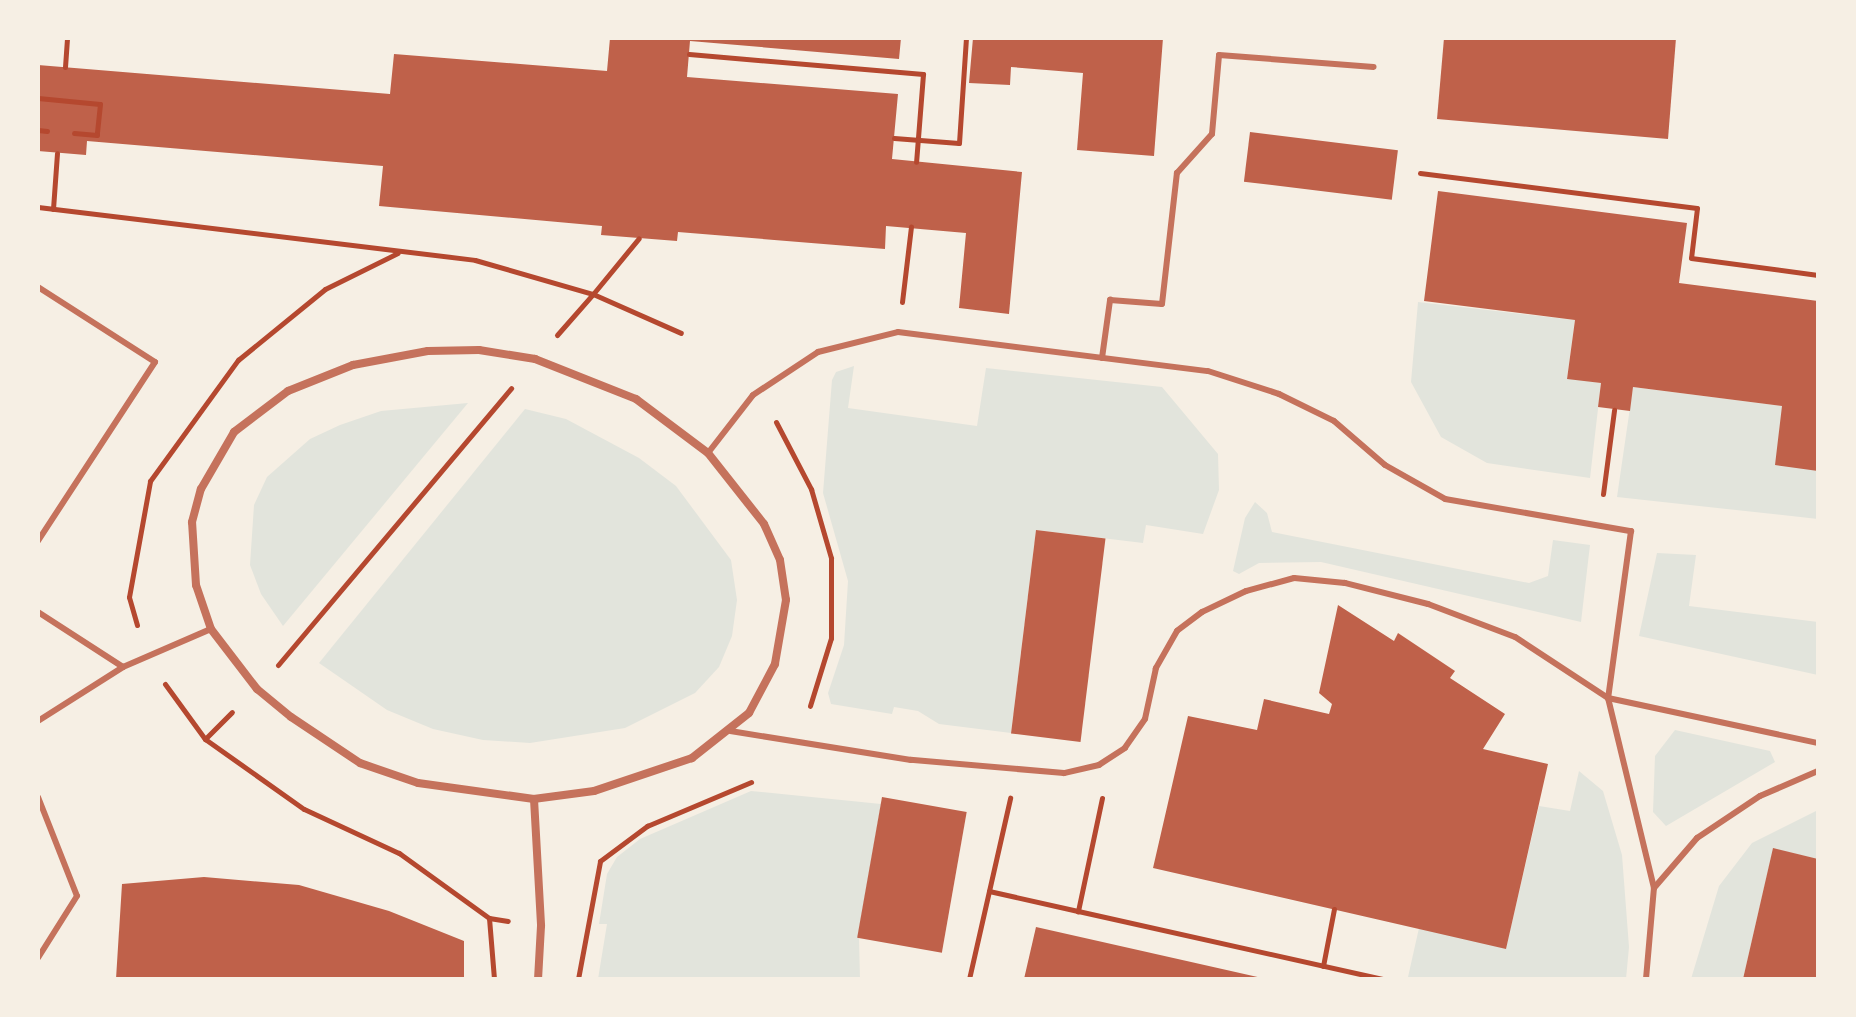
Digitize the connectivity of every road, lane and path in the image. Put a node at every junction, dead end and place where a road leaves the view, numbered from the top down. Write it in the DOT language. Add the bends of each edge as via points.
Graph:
graph roads {
  1 [pos="67,38"];
  2 [pos="966,38"];
  3 [pos="689,54"];
  4 [pos="65,67"];
  5 [pos="1374,67"];
  6 [pos="38,98"];
  7 [pos="38,130"];
  8 [pos="47,131"];
  9 [pos="74,133"];
  10 [pos="894,138"];
  11 [pos="919,140"];
  12 [pos="57,153"];
  13 [pos="916,162"];
  14 [pos="1420,173"];
  15 [pos="38,207"];
  16 [pos="53,209"];
  17 [pos="911,227"];
  18 [pos="639,238"];
  19 [pos="398,253"];
  20 [pos="1818,275"];
  21 [pos="38,287"];
  22 [pos="593,294"];
  23 [pos="898,332"];
  24 [pos="681,333"];
  25 [pos="1102,358"];
  26 [pos="535,359"];
  27 [pos="1614,410"];
  28 [pos="708,453"];
  29 [pos="1599,527"];
  30 [pos="38,541"];
  31 [pos="38,612"];
  32 [pos="211,629"];
  33 [pos="145,657"];
  34 [pos="123,667"];
  35 [pos="257,689"];
  36 [pos="1608,698"];
  37 [pos="38,721"];
  38 [pos="730,731"];
  39 [pos="205,739"];
  40 [pos="1818,743"];
  41 [pos="1099,765"];
  42 [pos="1016,770"];
  43 [pos="1818,771"];
  44 [pos="751,782"];
  45 [pos="38,797"];
  46 [pos="534,799"];
  47 [pos="1654,888"];
  48 [pos="989,891"];
  49 [pos="1334,909"];
  50 [pos="1078,911"];
  51 [pos="38,958"];
  52 [pos="1323,966"];
  53 [pos="494,979"];
  54 [pos="538,979"];
  55 [pos="578,979"];
  56 [pos="969,979"];
  57 [pos="1383,979"];
  58 [pos="1646,979"];
  1 -- 4 [label="path"];
  2 -- 11 [label="path" via="959,143"];
  3 -- 11 [label="path" via="923,74"];
  5 -- 25 [label="lane" via="1219,55 1212,134 1177,173 1162,304 1110,300"];
  6 -- 9 [label="path" via="100,104 97,135"];
  7 -- 8 [label="path"];
  10 -- 11 [label="path"];
  11 -- 13 [label="path"];
  12 -- 16 [label="path"];
  14 -- 20 [label="path" via="1697,208 1691,258"];
  15 -- 16 [label="path"];
  16 -- 19 [label="path"];
  17 -- 23 [label="path"];
  18 -- 22 [label="path"];
  19 -- 22 [label="path" via="475,260"];
  19 -- 33 [label="path" via="325,289 238,360 150,481 129,597"];
  21 -- 30 [label="lane" via="155,362"];
  22 -- 24 [label="path"];
  22 -- 26 [label="path"];
  23 -- 25 [label="lane"];
  23 -- 28 [label="lane" via="818,352 753,395"];
  25 -- 29 [label="lane" via="1208,371 1279,394 1334,421 1385,465 1445,499"];
  26 -- 28 [label="street" via="636,399"];
  26 -- 32 [label="street" via="479,350 393,356 318,378 258,409 216,457 192,522 196,585"];
  26 -- 35 [label="path"];
  27 -- 29 [label="path"];
  28 -- 38 [label="street" via="764,524 780,560 786,600 775,664 749,713"];
  29 -- 36 [label="lane" via="1631,531"];
  31 -- 34 [label="lane"];
  32 -- 33 [label="lane"];
  32 -- 35 [label="street"];
  33 -- 34 [label="lane"];
  33 -- 39 [label="path"];
  34 -- 37 [label="lane"];
  35 -- 39 [label="path"];
  35 -- 46 [label="street" via="360,763 418,783"];
  36 -- 40 [label="lane"];
  36 -- 41 [label="lane" via="1566,666 1501,632 1428,604 1345,583 1294,578 1246,591 1177,631 1156,668 1145,719 1125,748"];
  36 -- 47 [label="lane"];
  38 -- 42 [label="lane" via="896,758"];
  38 -- 46 [label="street" via="692,758 594,791"];
  39 -- 53 [label="path" via="304,809 399,853 489,918"];
  41 -- 42 [label="lane" via="1064,773"];
  41 -- 50 [label="path" via="1103,795"];
  42 -- 48 [label="path"];
  43 -- 47 [label="lane" via="1760,796 1697,838"];
  44 -- 55 [label="path" via="647,826 600,861"];
  45 -- 51 [label="lane" via="77,896"];
  46 -- 54 [label="street" via="541,926"];
  47 -- 58 [label="lane"];
  48 -- 50 [label="path"];
  48 -- 56 [label="path"];
  49 -- 52 [label="path"];
  50 -- 52 [label="path"];
  52 -- 57 [label="path"];
}
